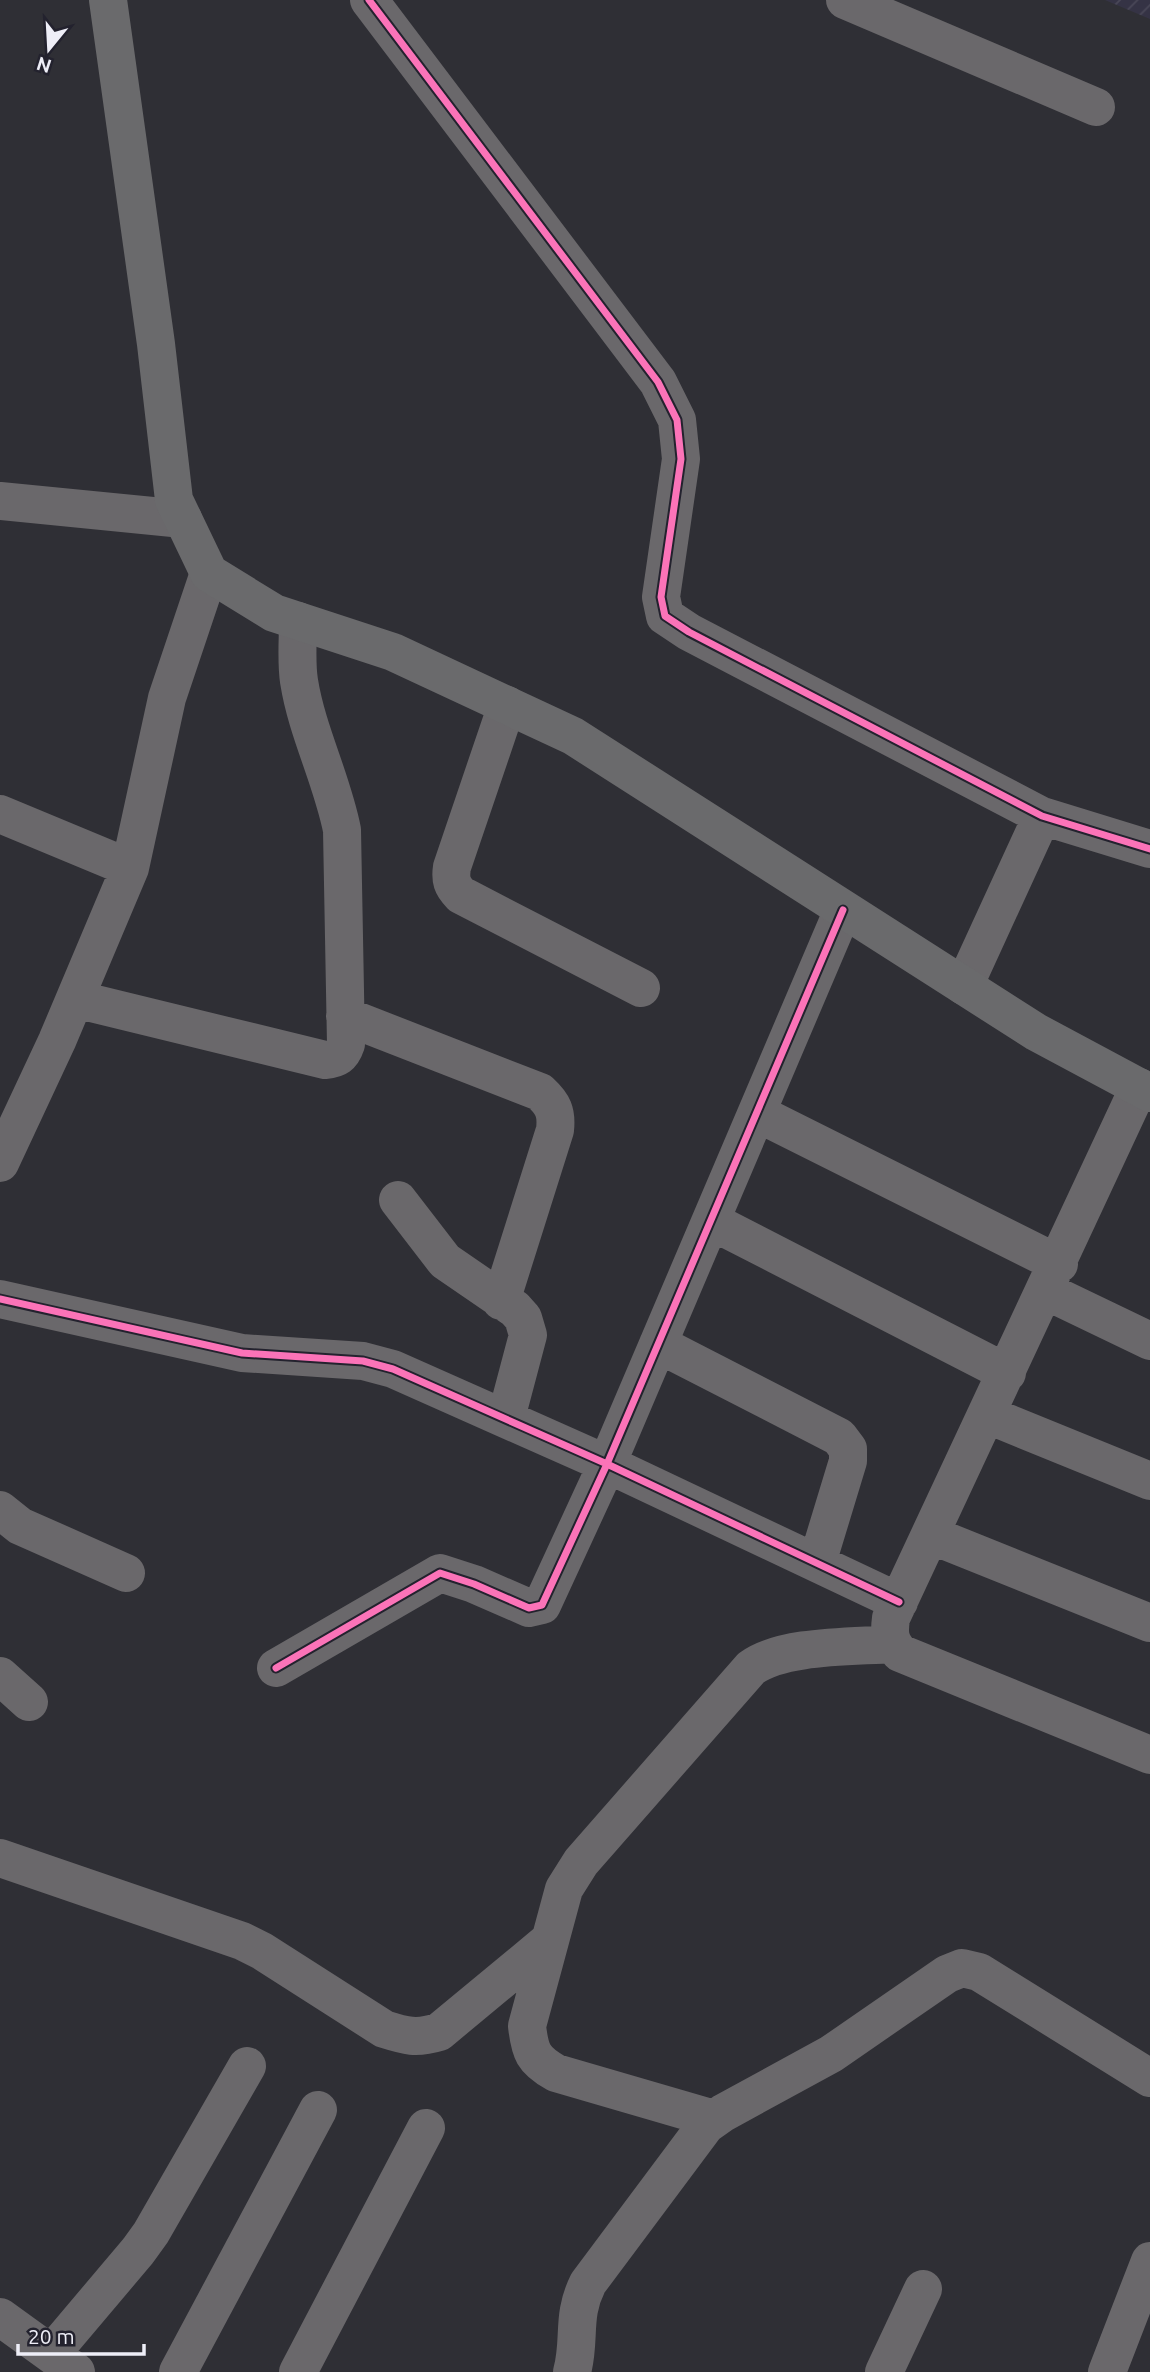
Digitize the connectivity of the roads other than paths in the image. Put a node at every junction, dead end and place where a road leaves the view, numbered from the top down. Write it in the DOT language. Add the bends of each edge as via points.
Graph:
graph roads {
  1 [pos="108,0"];
  2 [pos="369,0"];
  3 [pos="845,0"];
  4 [pos="1096,107"];
  5 [pos="0,501"];
  6 [pos="183,519"];
  7 [pos="209,573"];
  8 [pos="298,621"];
  9 [pos="507,705"];
  10 [pos="0,814"];
  11 [pos="1042,816"];
  12 [pos="1150,849"];
  13 [pos="130,868"];
  14 [pos="843,910"];
  15 [pos="964,986"];
  16 [pos="641,988"];
  17 [pos="75,999"];
  18 [pos="345,1016"];
  19 [pos="1145,1090"];
  20 [pos="757,1113"];
  21 [pos="0,1163"];
  22 [pos="398,1200"];
  23 [pos="711,1221"];
  24 [pos="1052,1277"];
  25 [pos="0,1300"];
  26 [pos="501,1301"];
  27 [pos="1150,1341"];
  28 [pos="658,1344"];
  29 [pos="1007,1373"];
  30 [pos="988,1415"];
  31 [pos="506,1419"];
  32 [pos="607,1464"];
  33 [pos="1150,1481"];
  34 [pos="0,1510"];
  35 [pos="931,1535"];
  36 [pos="817,1563"];
  37 [pos="126,1573"];
  38 [pos="899,1602"];
  39 [pos="1150,1623"];
  40 [pos="892,1644"];
  41 [pos="276,1668"];
  42 [pos="0,1676"];
  43 [pos="29,1702"];
  44 [pos="1150,1755"];
  45 [pos="0,1858"];
  46 [pos="550,1940"];
  47 [pos="247,2066"];
  48 [pos="1150,2078"];
  49 [pos="318,2110"];
  50 [pos="714,2119"];
  51 [pos="426,2128"];
  52 [pos="1150,2261"];
  53 [pos="923,2289"];
  54 [pos="0,2317"];
  55 [pos="66,2366"];
  56 [pos="178,2372"];
  57 [pos="298,2372"];
  58 [pos="572,2372"];
  59 [pos="884,2372"];
  60 [pos="1107,2372"];
  1 -- 6 [label="main road" via="174,500"];
  2 -- 11 [label="street" via="658,382 677,420 681,459 661,597 665,615 689,632"];
  3 -- 4 [label="street"];
  5 -- 6 [label="street"];
  6 -- 7 [label="main road"];
  7 -- 8 [label="main road" via="274,613"];
  7 -- 13 [label="street" via="167,698"];
  8 -- 9 [label="main road" via="393,652"];
  8 -- 18 [label="street" via="300,688 342,830"];
  9 -- 14 [label="main road" via="573,736"];
  9 -- 16 [label="street" via="452,867 453,887"];
  10 -- 13 [label="street"];
  11 -- 12 [label="street"];
  11 -- 15 [label="street"];
  13 -- 17 [label="street"];
  14 -- 15 [label="main road"];
  14 -- 20 [label="street"];
  15 -- 19 [label="main road" via="1036,1032"];
  17 -- 18 [label="street" via="325,1060 342,1054"];
  17 -- 21 [label="street"];
  18 -- 26 [label="street" via="540,1091 554,1107 555,1130"];
  19 -- 24 [label="street"];
  20 -- 23 [label="street"];
  20 -- 24 [label="street"];
  22 -- 26 [label="street" via="445,1261"];
  23 -- 28 [label="street"];
  23 -- 29 [label="street"];
  24 -- 27 [label="street"];
  24 -- 29 [label="street"];
  25 -- 31 [label="street" via="242,1353 379,1364"];
  26 -- 31 [label="street" via="523,1318 528,1335"];
  28 -- 32 [label="street"];
  28 -- 36 [label="street" via="839,1437 848,1449"];
  29 -- 30 [label="street"];
  30 -- 33 [label="street"];
  30 -- 35 [label="street"];
  31 -- 32 [label="street"];
  32 -- 36 [label="street"];
  32 -- 41 [label="street" via="542,1605 528,1608 440,1573"];
  34 -- 37 [label="street" via="20,1526"];
  35 -- 38 [label="street"];
  35 -- 39 [label="street"];
  36 -- 38 [label="street"];
  38 -- 40 [label="street" via="891,1618"];
  40 -- 44 [label="street" via="900,1653"];
  40 -- 46 [label="street" via="787,1653 751,1668 572,1875"];
  42 -- 43 [label="street"];
  45 -- 46 [label="street" via="242,1941 383,2029 405,2036 421,2038 439,2032"];
  46 -- 50 [label="street" via="527,2026 529,2046 539,2063 556,2073"];
  47 -- 55 [label="street" via="151,2233"];
  48 -- 50 [label="street" via="979,1972 962,1968 831,2054"];
  49 -- 56 [label="street"];
  50 -- 58 [label="street" via="588,2283 577,2311"];
  51 -- 57 [label="street"];
  52 -- 60 [label="street"];
  53 -- 59 [label="street"];
  54 -- 55 [label="street"];
}
